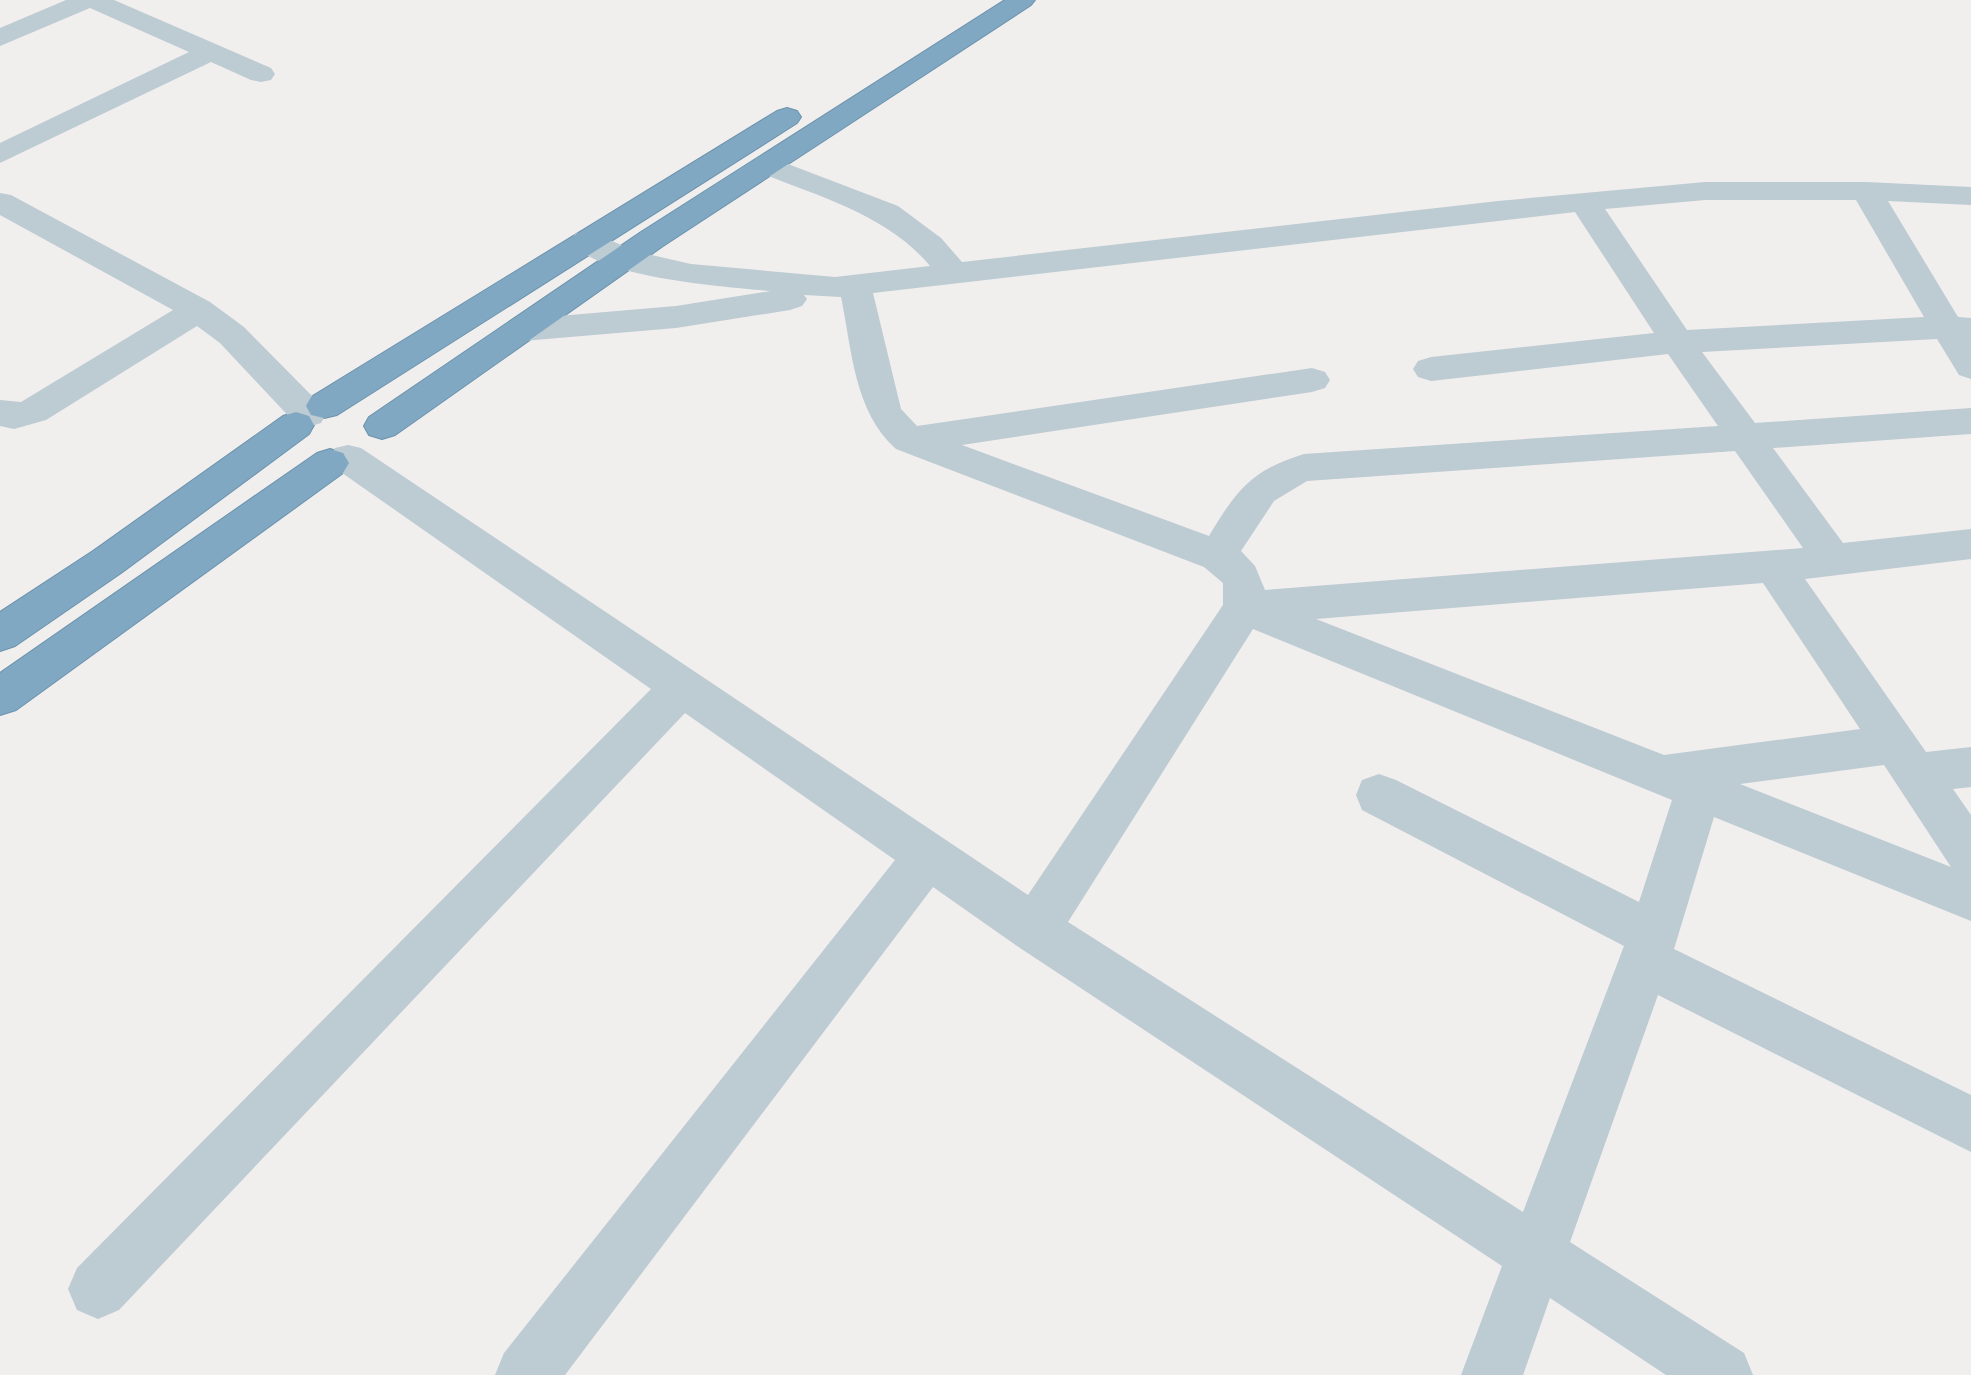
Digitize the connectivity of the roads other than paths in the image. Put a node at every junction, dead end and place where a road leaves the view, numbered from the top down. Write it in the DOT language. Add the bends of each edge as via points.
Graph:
graph roads {
  1 [pos="90,0"];
  2 [pos="974,0"];
  3 [pos="1022,0"];
  4 [pos="0,38"];
  5 [pos="211,52"];
  6 [pos="261,74"];
  7 [pos="0,154"];
  8 [pos="767,165"];
  9 [pos="1866,191"];
  10 [pos="1971,196"];
  11 [pos="0,202"];
  12 [pos="1584,202"];
  13 [pos="586,241"];
  14 [pos="624,259"];
  15 [pos="955,274"];
  16 [pos="845,286"];
  17 [pos="198,310"];
  18 [pos="1960,328"];
  19 [pos="523,330"];
  20 [pos="1677,342"];
  21 [pos="1971,367"];
  22 [pos="1431,369"];
  23 [pos="1312,380"];
  24 [pos="0,413"];
  25 [pos="309,415"];
  26 [pos="1971,421"];
  27 [pos="1745,439"];
  28 [pos="909,440"];
  29 [pos="353,449"];
  30 [pos="1971,544"];
  31 [pos="1218,556"];
  32 [pos="1834,561"];
  33 [pos="1774,567"];
  34 [pos="1244,608"];
  35 [pos="0,634"];
  36 [pos="682,687"];
  37 [pos="0,697"];
  38 [pos="1905,758"];
  39 [pos="1971,767"];
  40 [pos="1678,782"];
  41 [pos="1379,795"];
  42 [pos="929,854"];
  43 [pos="1971,855"];
  44 [pos="1971,898"];
  45 [pos="1035,929"];
  46 [pos="1650,948"];
  47 [pos="1971,1124"];
  48 [pos="1537,1255"];
  49 [pos="98,1289"];
  50 [pos="543,1369"];
  51 [pos="1492,1375"];
  52 [pos="1722,1375"];
  1 -- 4 [label="street"];
  1 -- 5 [label="street"];
  2 -- 13 [label="highway"];
  3 -- 8 [label="highway"];
  5 -- 6 [label="street"];
  5 -- 7 [label="street"];
  8 -- 14 [label="highway"];
  8 -- 15 [label="street" via="887,213 930,245"];
  9 -- 10 [label="street"];
  9 -- 12 [label="street" via="1705,191"];
  9 -- 18 [label="street"];
  11 -- 17 [label="street"];
  12 -- 15 [label="street"];
  12 -- 20 [label="street"];
  13 -- 14 [label="street"];
  13 -- 25 [label="highway"];
  14 -- 16 [label="street" via="691,274"];
  14 -- 19 [label="highway"];
  15 -- 16 [label="street"];
  16 -- 19 [label="street" via="770,304 676,317"];
  16 -- 28 [label="street" via="883,409"];
  17 -- 24 [label="street" via="33,411"];
  17 -- 25 [label="street" via="232,335"];
  18 -- 20 [label="street"];
  18 -- 21 [label="street"];
  19 -- 29 [label="highway"];
  20 -- 22 [label="street"];
  20 -- 27 [label="street"];
  23 -- 28 [label="street"];
  25 -- 29 [label="highway" via="290,437 290,449 298,458 312,463"];
  25 -- 29 [label="highway" via="342,402 372,407 381,415"];
  25 -- 35 [label="highway"];
  26 -- 27 [label="street"];
  27 -- 31 [label="street" via="1304,468 1264,485"];
  27 -- 32 [label="street"];
  28 -- 31 [label="street"];
  29 -- 36 [label="street"];
  29 -- 37 [label="highway"];
  30 -- 32 [label="street"];
  31 -- 34 [label="street" via="1238,570 1247,589"];
  32 -- 33 [label="street"];
  33 -- 34 [label="street"];
  33 -- 38 [label="street"];
  34 -- 40 [label="street"];
  34 -- 45 [label="street"];
  36 -- 42 [label="street"];
  36 -- 49 [label="street"];
  38 -- 39 [label="street"];
  38 -- 40 [label="street"];
  38 -- 43 [label="street"];
  40 -- 44 [label="street"];
  40 -- 46 [label="street"];
  41 -- 46 [label="street"];
  42 -- 45 [label="street"];
  42 -- 50 [label="street"];
  45 -- 48 [label="street"];
  46 -- 47 [label="street"];
  46 -- 48 [label="street"];
  48 -- 51 [label="street"];
  48 -- 52 [label="street"];
}
